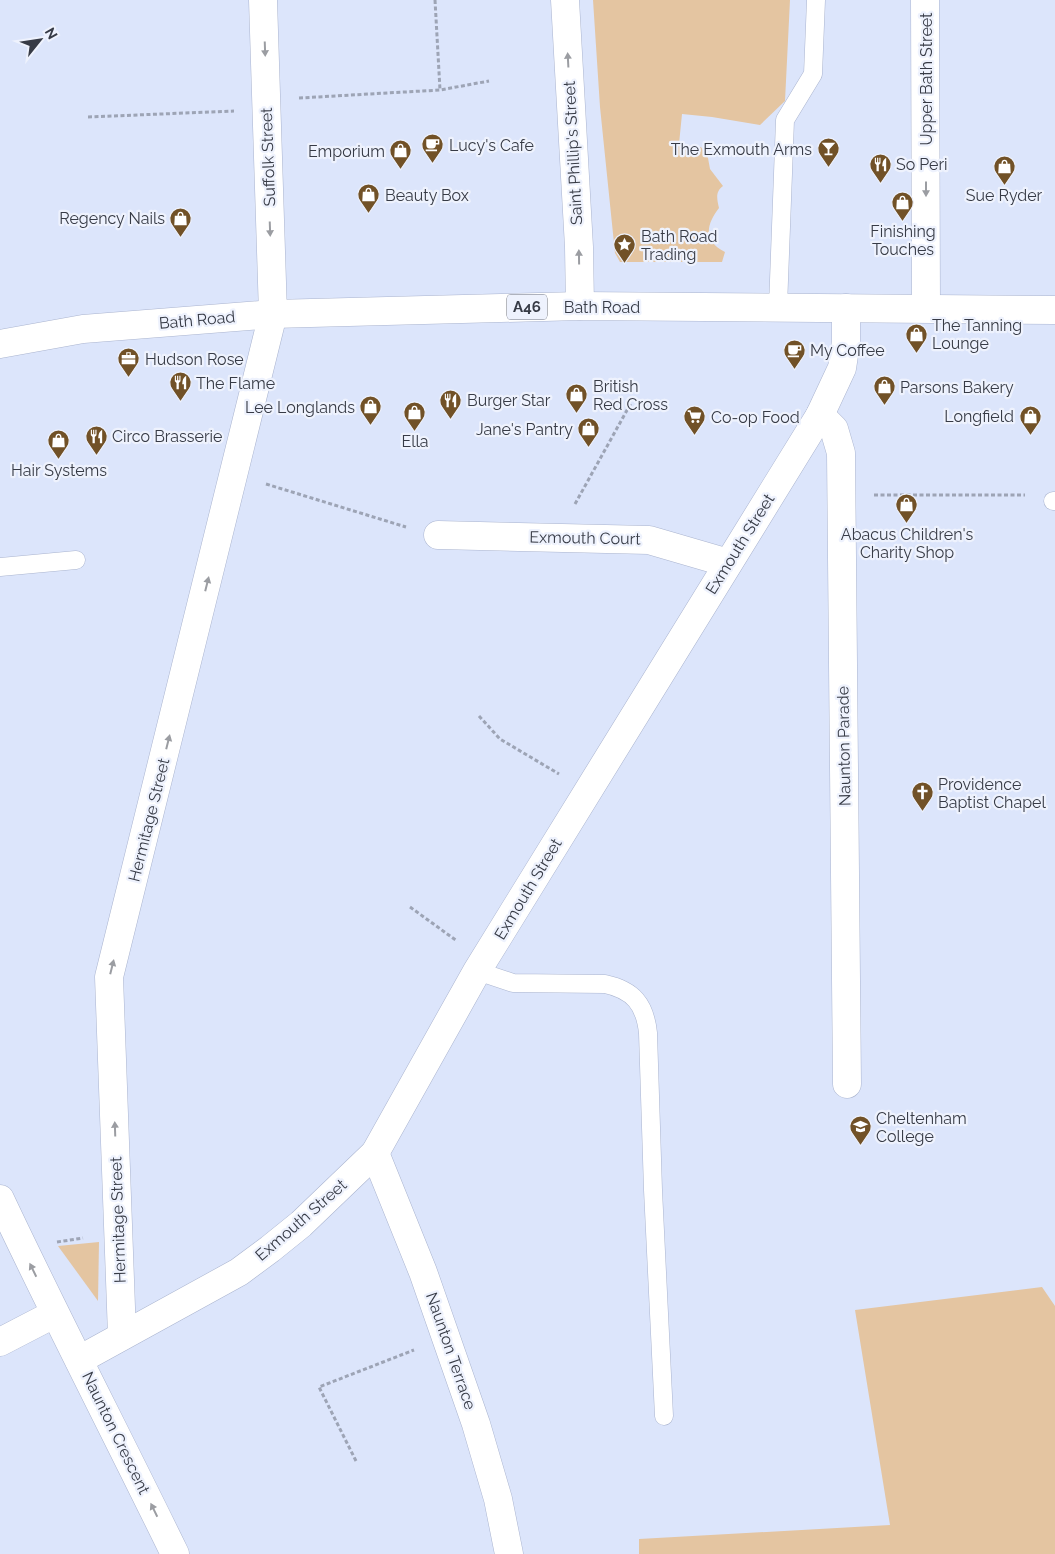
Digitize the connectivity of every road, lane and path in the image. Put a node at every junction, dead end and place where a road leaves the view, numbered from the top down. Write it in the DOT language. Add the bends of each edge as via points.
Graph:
graph roads {
  1 [pos="263,0"];
  2 [pos="435,0"];
  3 [pos="565,0"];
  4 [pos="816,0"];
  5 [pos="926,0"];
  6 [pos="490,81"];
  7 [pos="440,90"];
  8 [pos="266,105"];
  9 [pos="88,117"];
  10 [pos="580,306"];
  11 [pos="778,307"];
  12 [pos="846,308"];
  13 [pos="926,308"];
  14 [pos="1055,310"];
  15 [pos="273,314"];
  16 [pos="0,344"];
  17 [pos="631,403"];
  18 [pos="820,415"];
  19 [pos="234,474"];
  20 [pos="871,496"];
  21 [pos="1054,501"];
  22 [pos="407,528"];
  23 [pos="438,535"];
  24 [pos="556,538"];
  25 [pos="76,560"];
  26 [pos="728,564"];
  27 [pos="0,567"];
  28 [pos="479,716"];
  29 [pos="587,791"];
  30 [pos="410,907"];
  31 [pos="480,966"];
  32 [pos="847,1084"];
  33 [pos="376,1153"];
  34 [pos="0,1198"];
  35 [pos="119,1233"];
  36 [pos="22,1246"];
  37 [pos="54,1314"];
  38 [pos="122,1335"];
  39 [pos="0,1342"];
  40 [pos="420,1348"];
  41 [pos="79,1360"];
  42 [pos="664,1416"];
  43 [pos="356,1461"];
  44 [pos="175,1554"];
  45 [pos="509,1554"];
  1 -- 8 [label="street, Suffolk Street, one-way"];
  2 -- 7 [label="path"];
  10 -- 3 [label="street, Saint Phillip's Street, one-way"];
  4 -- 11 [label="lane" via="812,74 786,120"];
  5 -- 13 [label="street, Upper Bath Street, one-way"];
  6 -- 7 [label="path"];
  7 -- 8 [label="path"];
  8 -- 9 [label="path"];
  8 -- 15 [label="street, Suffolk Street, one-way"];
  10 -- 11 [label="street, Bath Road / A46"];
  10 -- 15 [label="street, Bath Road / A46"];
  11 -- 12 [label="street, Bath Road / A46"];
  12 -- 13 [label="street, Bath Road / A46"];
  12 -- 18 [label="street, Exmouth Street" via="842,368"];
  13 -- 14 [label="street, Bath Road / A46"];
  15 -- 16 [label="street, Bath Road / A46" via="83,329"];
  15 -- 19 [label="street, Hermitage Street"];
  17 -- 24 [label="path"];
  18 -- 26 [label="street, Exmouth Street"];
  18 -- 32 [label="street, Naunton Parade" via="834,429 841,452"];
  19 -- 22 [label="path"];
  35 -- 19 [label="street, Hermitage Street, one-way" via="110,977"];
  20 -- 21 [label="path" via="1049,495"];
  23 -- 24 [label="street, Exmouth Court"];
  24 -- 26 [label="street, Exmouth Court" via="648,540"];
  25 -- 27 [label="lane"];
  26 -- 29 [label="street, Exmouth Street"];
  28 -- 29 [label="path" via="500,740"];
  29 -- 31 [label="street, Exmouth Street"];
  30 -- 31 [label="path"];
  31 -- 33 [label="street, Exmouth Street"];
  31 -- 42 [label="lane" via="513,983 605,984 627,991 636,999 647,1020"];
  33 -- 38 [label="street, Exmouth Street" via="300,1224 239,1272"];
  33 -- 45 [label="street, Naunton Terrace" via="430,1290 476,1424 498,1499"];
  34 -- 36 [label="street, Naunton Crescent"];
  35 -- 36 [label="path"];
  35 -- 38 [label="street, Hermitage Street"];
  37 -- 36 [label="street, Naunton Crescent, one-way"];
  37 -- 39 [label="street"];
  37 -- 41 [label="street, Naunton Crescent"];
  38 -- 41 [label="street, Exmouth Street"];
  40 -- 43 [label="path" via="319,1387"];
  44 -- 41 [label="street, Naunton Crescent, one-way"];
}
